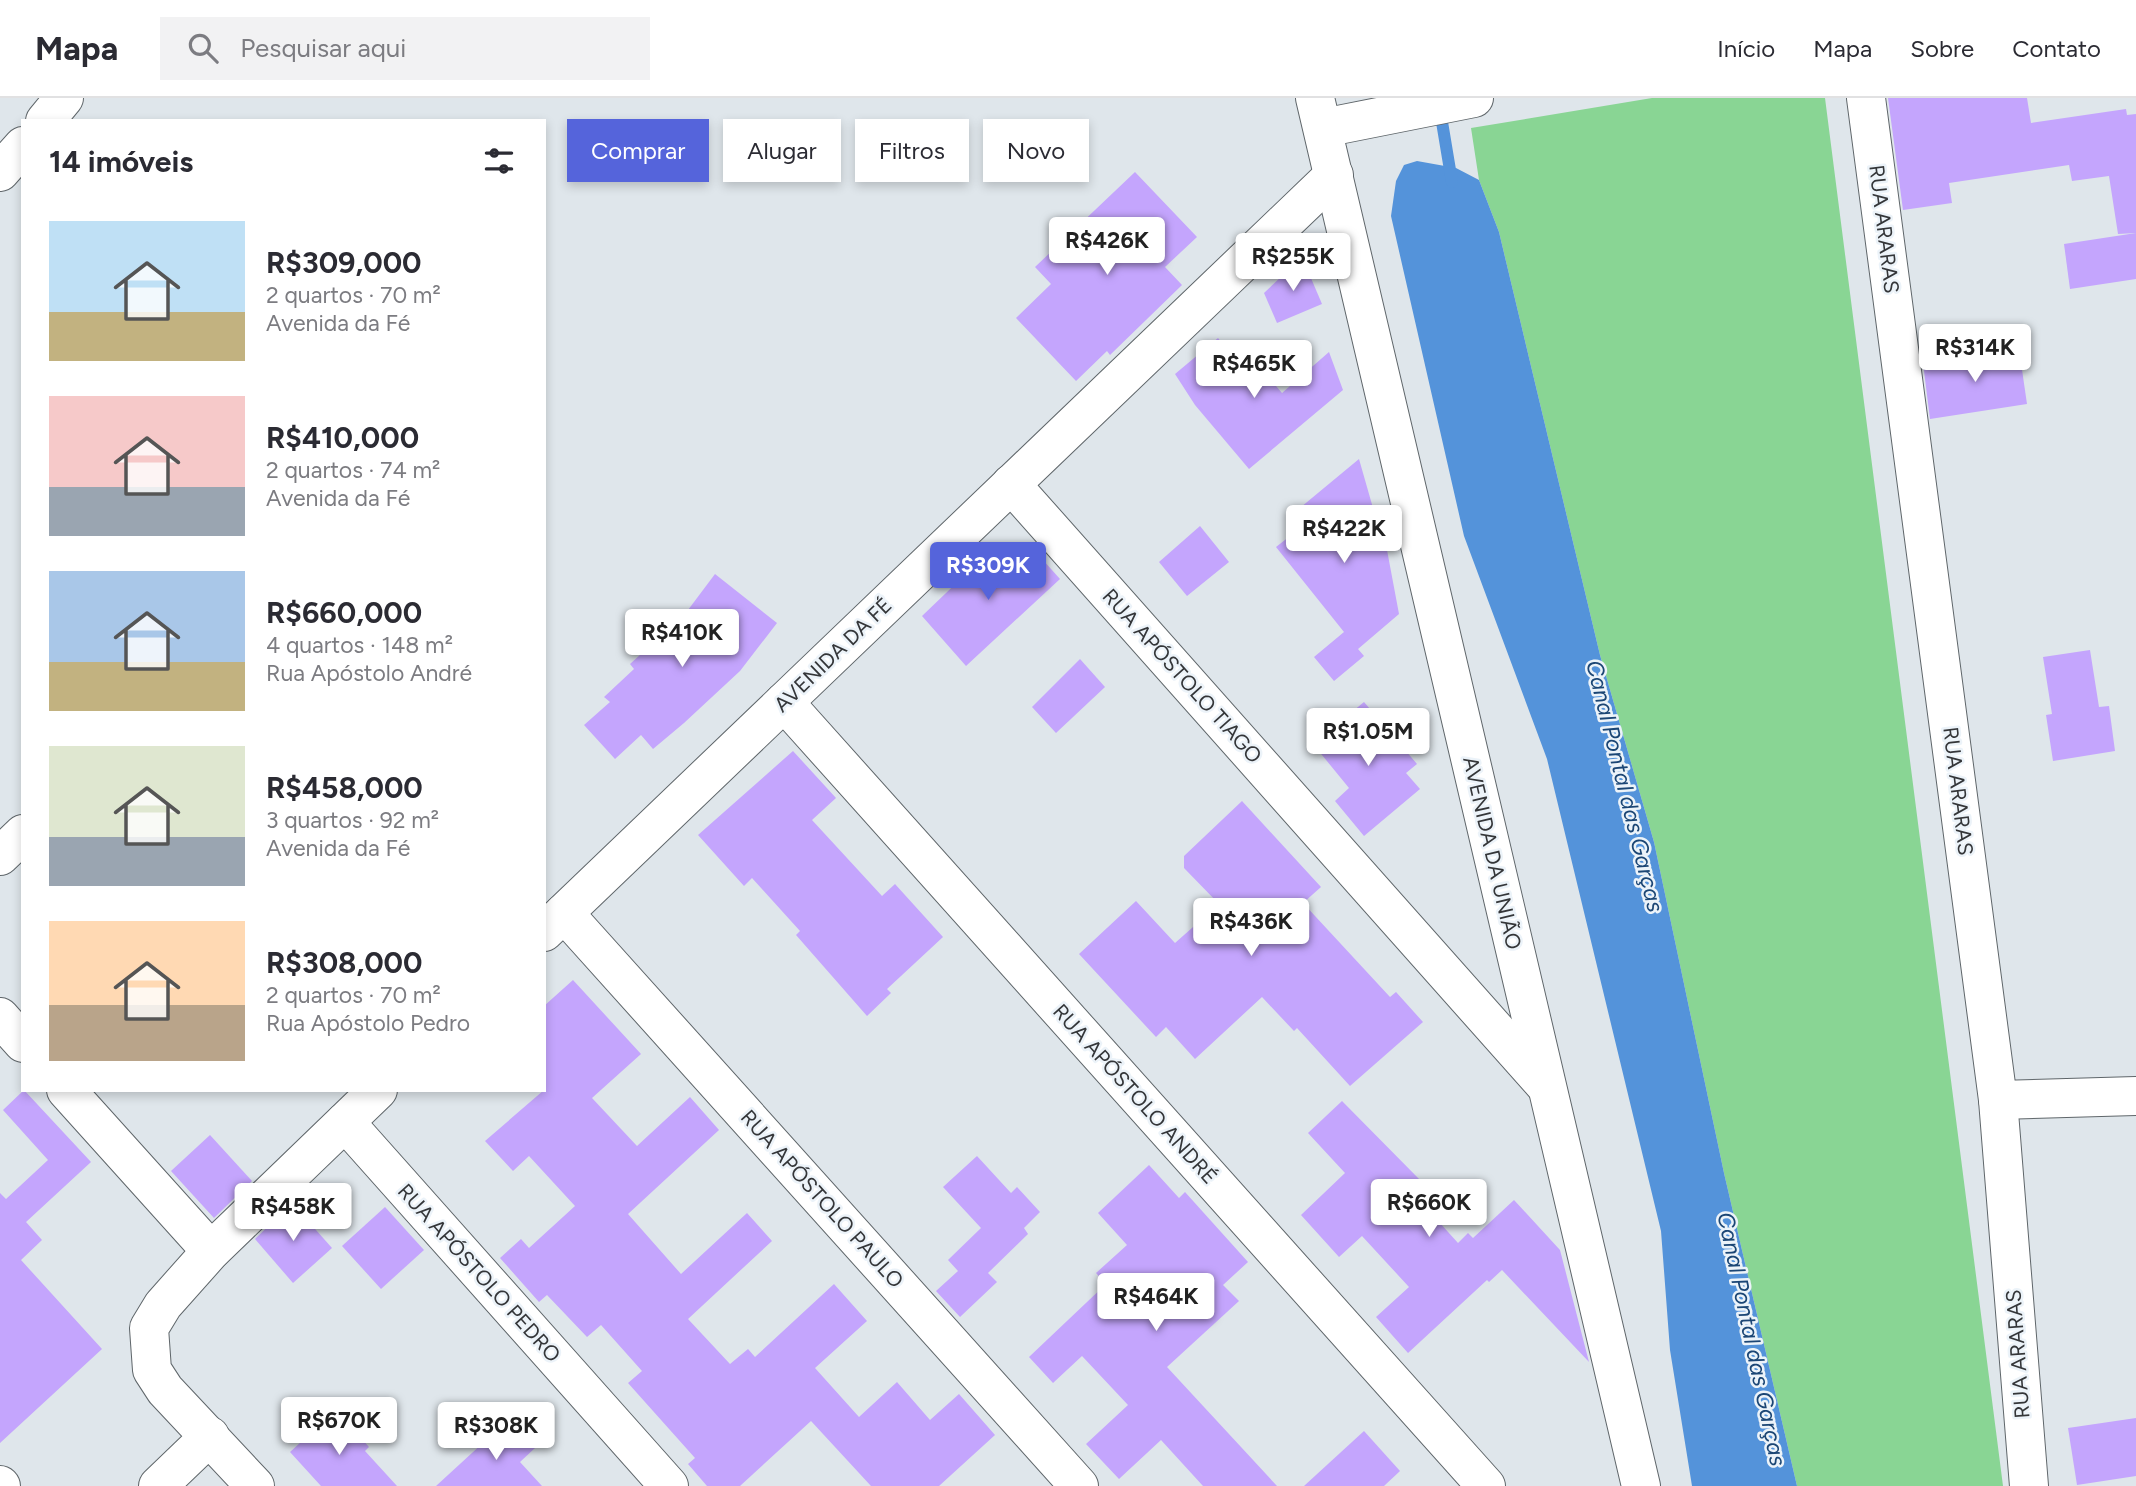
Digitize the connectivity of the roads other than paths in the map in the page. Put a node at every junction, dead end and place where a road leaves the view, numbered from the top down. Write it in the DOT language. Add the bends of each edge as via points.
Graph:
graph roads {
  1 [pos="64,98"];
  2 [pos="1474,98"];
  3 [pos="1866,98"];
  4 [pos="1319,113"];
  5 [pos="47,119"];
  6 [pos="21,148"];
  7 [pos="0,172"];
  8 [pos="1334,175"];
  9 [pos="1011,484"];
  10 [pos="784,702"];
  11 [pos="21,836"];
  12 [pos="0,856"];
  13 [pos="554,922"];
  14 [pos="0,1017"];
  15 [pos="21,1041"];
  16 [pos="1547,1089"];
  17 [pos="68,1092"];
  18 [pos="376,1092"];
  19 [pos="2136,1096"];
  20 [pos="1998,1100"];
  21 [pos="345,1122"];
  22 [pos="211,1251"];
  23 [pos="210,1436"];
  24 [pos="158,1486"];
  25 [pos="255,1486"];
  26 [pos="669,1486"];
  27 [pos="1079,1486"];
  28 [pos="1486,1486"];
  29 [pos="1641,1486"];
  30 [pos="2029,1486"];
  1 -- 5 [label="street"];
  2 -- 4 [label="street" via="1379,116"];
  3 -- 20 [label="street, RUA ARARAS"];
  4 -- 8 [label="street, AVENIDA DA UNIÃO"];
  6 -- 7 [label="street"];
  8 -- 9 [label="street, AVENIDA DA FÉ"];
  8 -- 16 [label="street, AVENIDA DA UNIÃO"];
  9 -- 10 [label="street, AVENIDA DA FÉ"];
  9 -- 16 [label="street, RUA APÓSTOLO TIAGO"];
  10 -- 13 [label="street, AVENIDA DA FÉ"];
  10 -- 28 [label="street, RUA APÓSTOLO ANDRÉ"];
  11 -- 12 [label="street"];
  13 -- 27 [label="street, RUA APÓSTOLO PAULO"];
  14 -- 15 [label="street"];
  16 -- 29 [label="street, AVENIDA DA UNIÃO"];
  17 -- 22 [label="street"];
  18 -- 21 [label="street"];
  19 -- 20 [label="street"];
  20 -- 30 [label="street, RUA ARARAS"];
  21 -- 22 [label="street"];
  21 -- 26 [label="street, RUA APÓSTOLO PEDRO"];
  22 -- 23 [label="street" via="163,1305 149,1328 152,1370 164,1390"];
  23 -- 24 [label="street"];
  23 -- 25 [label="street"];
}
